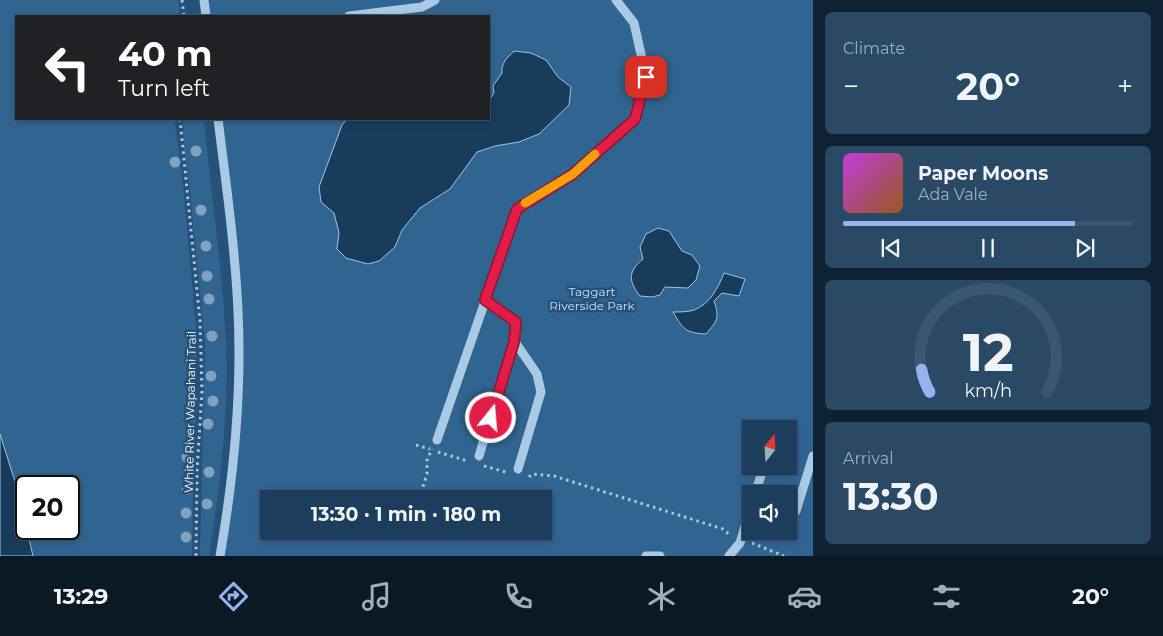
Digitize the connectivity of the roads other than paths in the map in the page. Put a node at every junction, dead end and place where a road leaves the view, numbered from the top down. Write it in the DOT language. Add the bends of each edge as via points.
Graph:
graph roads {
  1 [pos="204,0"];
  2 [pos="435,0"];
  3 [pos="616,0"];
  4 [pos="206,15"];
  5 [pos="357,15"];
  6 [pos="218,120"];
  7 [pos="485,300"];
  8 [pos="514,342"];
  9 [pos="437,440"];
  10 [pos="813,456"];
  11 [pos="479,460"];
  12 [pos="517,472"];
  13 [pos="797,508"];
  14 [pos="742,536"];
  15 [pos="220,556"];
  16 [pos="646,556"];
  17 [pos="660,556"];
  18 [pos="729,556"];
  1 -- 4 [label="street"];
  2 -- 5 [label="street" via="422,7"];
  3 -- 7 [label="street" via="634,23 646,77 635,119 573,174 517,209"];
  6 -- 15 [label="street" via="235,270 239,353 230,500"];
  7 -- 8 [label="street" via="516,322"];
  7 -- 9 [label="street"];
  8 -- 11 [label="street"];
  8 -- 12 [label="street" via="538,374 541,392"];
  10 -- 13 [label="street"];
  14 -- 18 [label="street"];
  16 -- 17 [label="street"];
}
